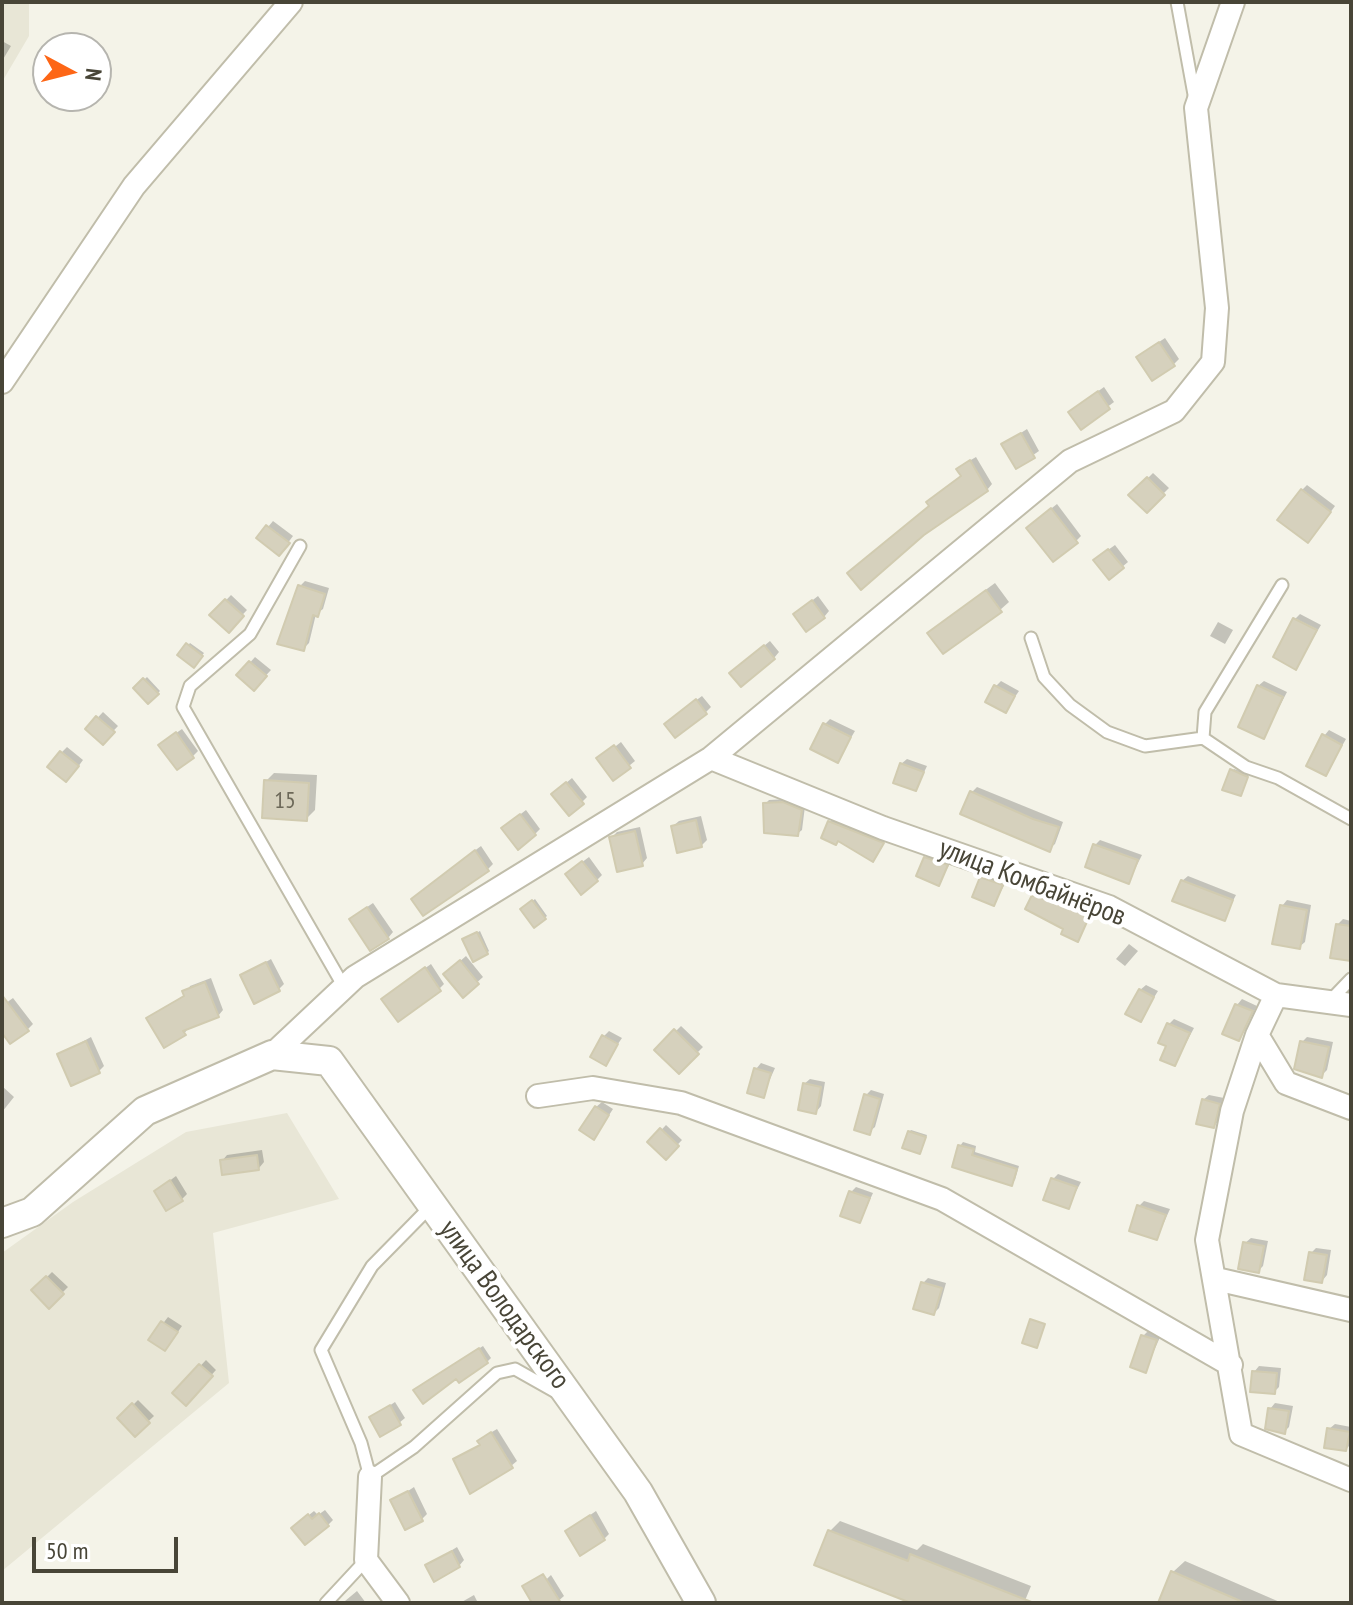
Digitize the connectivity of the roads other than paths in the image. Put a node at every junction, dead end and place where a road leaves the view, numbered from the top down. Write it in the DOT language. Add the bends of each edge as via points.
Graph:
graph roads {
  1 [pos="291,2"];
  2 [pos="1177,2"];
  3 [pos="1233,2"];
  4 [pos="1196,108"];
  5 [pos="2,382"];
  6 [pos="300,546"];
  7 [pos="1282,585"];
  8 [pos="1031,638"];
  9 [pos="1203,738"];
  10 [pos="711,758"];
  11 [pos="1351,819"];
  12 [pos="1351,979"];
  13 [pos="344,987"];
  14 [pos="1276,995"];
  15 [pos="1328,1004"];
  16 [pos="1351,1005"];
  17 [pos="1257,1035"];
  18 [pos="272,1055"];
  19 [pos="538,1096"];
  20 [pos="1351,1108"];
  21 [pos="432,1205"];
  22 [pos="2,1223"];
  23 [pos="1216,1279"];
  24 [pos="1351,1310"];
  25 [pos="1231,1365"];
  26 [pos="572,1401"];
  27 [pos="370,1477"];
  28 [pos="1351,1480"];
  29 [pos="366,1560"];
  30 [pos="326,1603"];
  31 [pos="398,1603"];
  32 [pos="701,1603"];
  1 -- 5 [label="street" via="134,186"];
  2 -- 4 [label="lane"];
  3 -- 4 [label="street"];
  4 -- 10 [label="street" via="1217,308 1213,362 1174,411 1070,461"];
  6 -- 13 [label="lane" via="250,634 190,686 183,707"];
  7 -- 9 [label="lane" via="1205,712"];
  8 -- 9 [label="lane" via="1044,677 1107,732 1145,746"];
  9 -- 11 [label="lane" via="1246,767 1278,778"];
  10 -- 13 [label="street"];
  10 -- 14 [label="street, улица Комбайнёров" via="883,828 1109,907"];
  12 -- 15 [label="lane"];
  13 -- 18 [label="street"];
  14 -- 15 [label="street, улица Комбайнёров"];
  14 -- 17 [label="street"];
  15 -- 16 [label="street, улица Комбайнёров"];
  17 -- 20 [label="street" via="1286,1083"];
  17 -- 23 [label="street" via="1232,1111 1207,1240"];
  18 -- 21 [label="street, улица Володарского" via="329,1061"];
  18 -- 22 [label="street" via="145,1111 32,1212"];
  19 -- 25 [label="street" via="593,1088 681,1103 942,1199"];
  21 -- 26 [label="street, улица Володарского"];
  21 -- 27 [label="lane" via="372,1266 321,1350"];
  23 -- 24 [label="street"];
  23 -- 25 [label="street"];
  25 -- 28 [label="street" via="1241,1434"];
  26 -- 27 [label="lane" via="515,1369 497,1373 414,1447"];
  26 -- 32 [label="street, улица Володарского" via="638,1492"];
  27 -- 29 [label="street"];
  29 -- 30 [label="lane"];
  29 -- 31 [label="street"];
}
